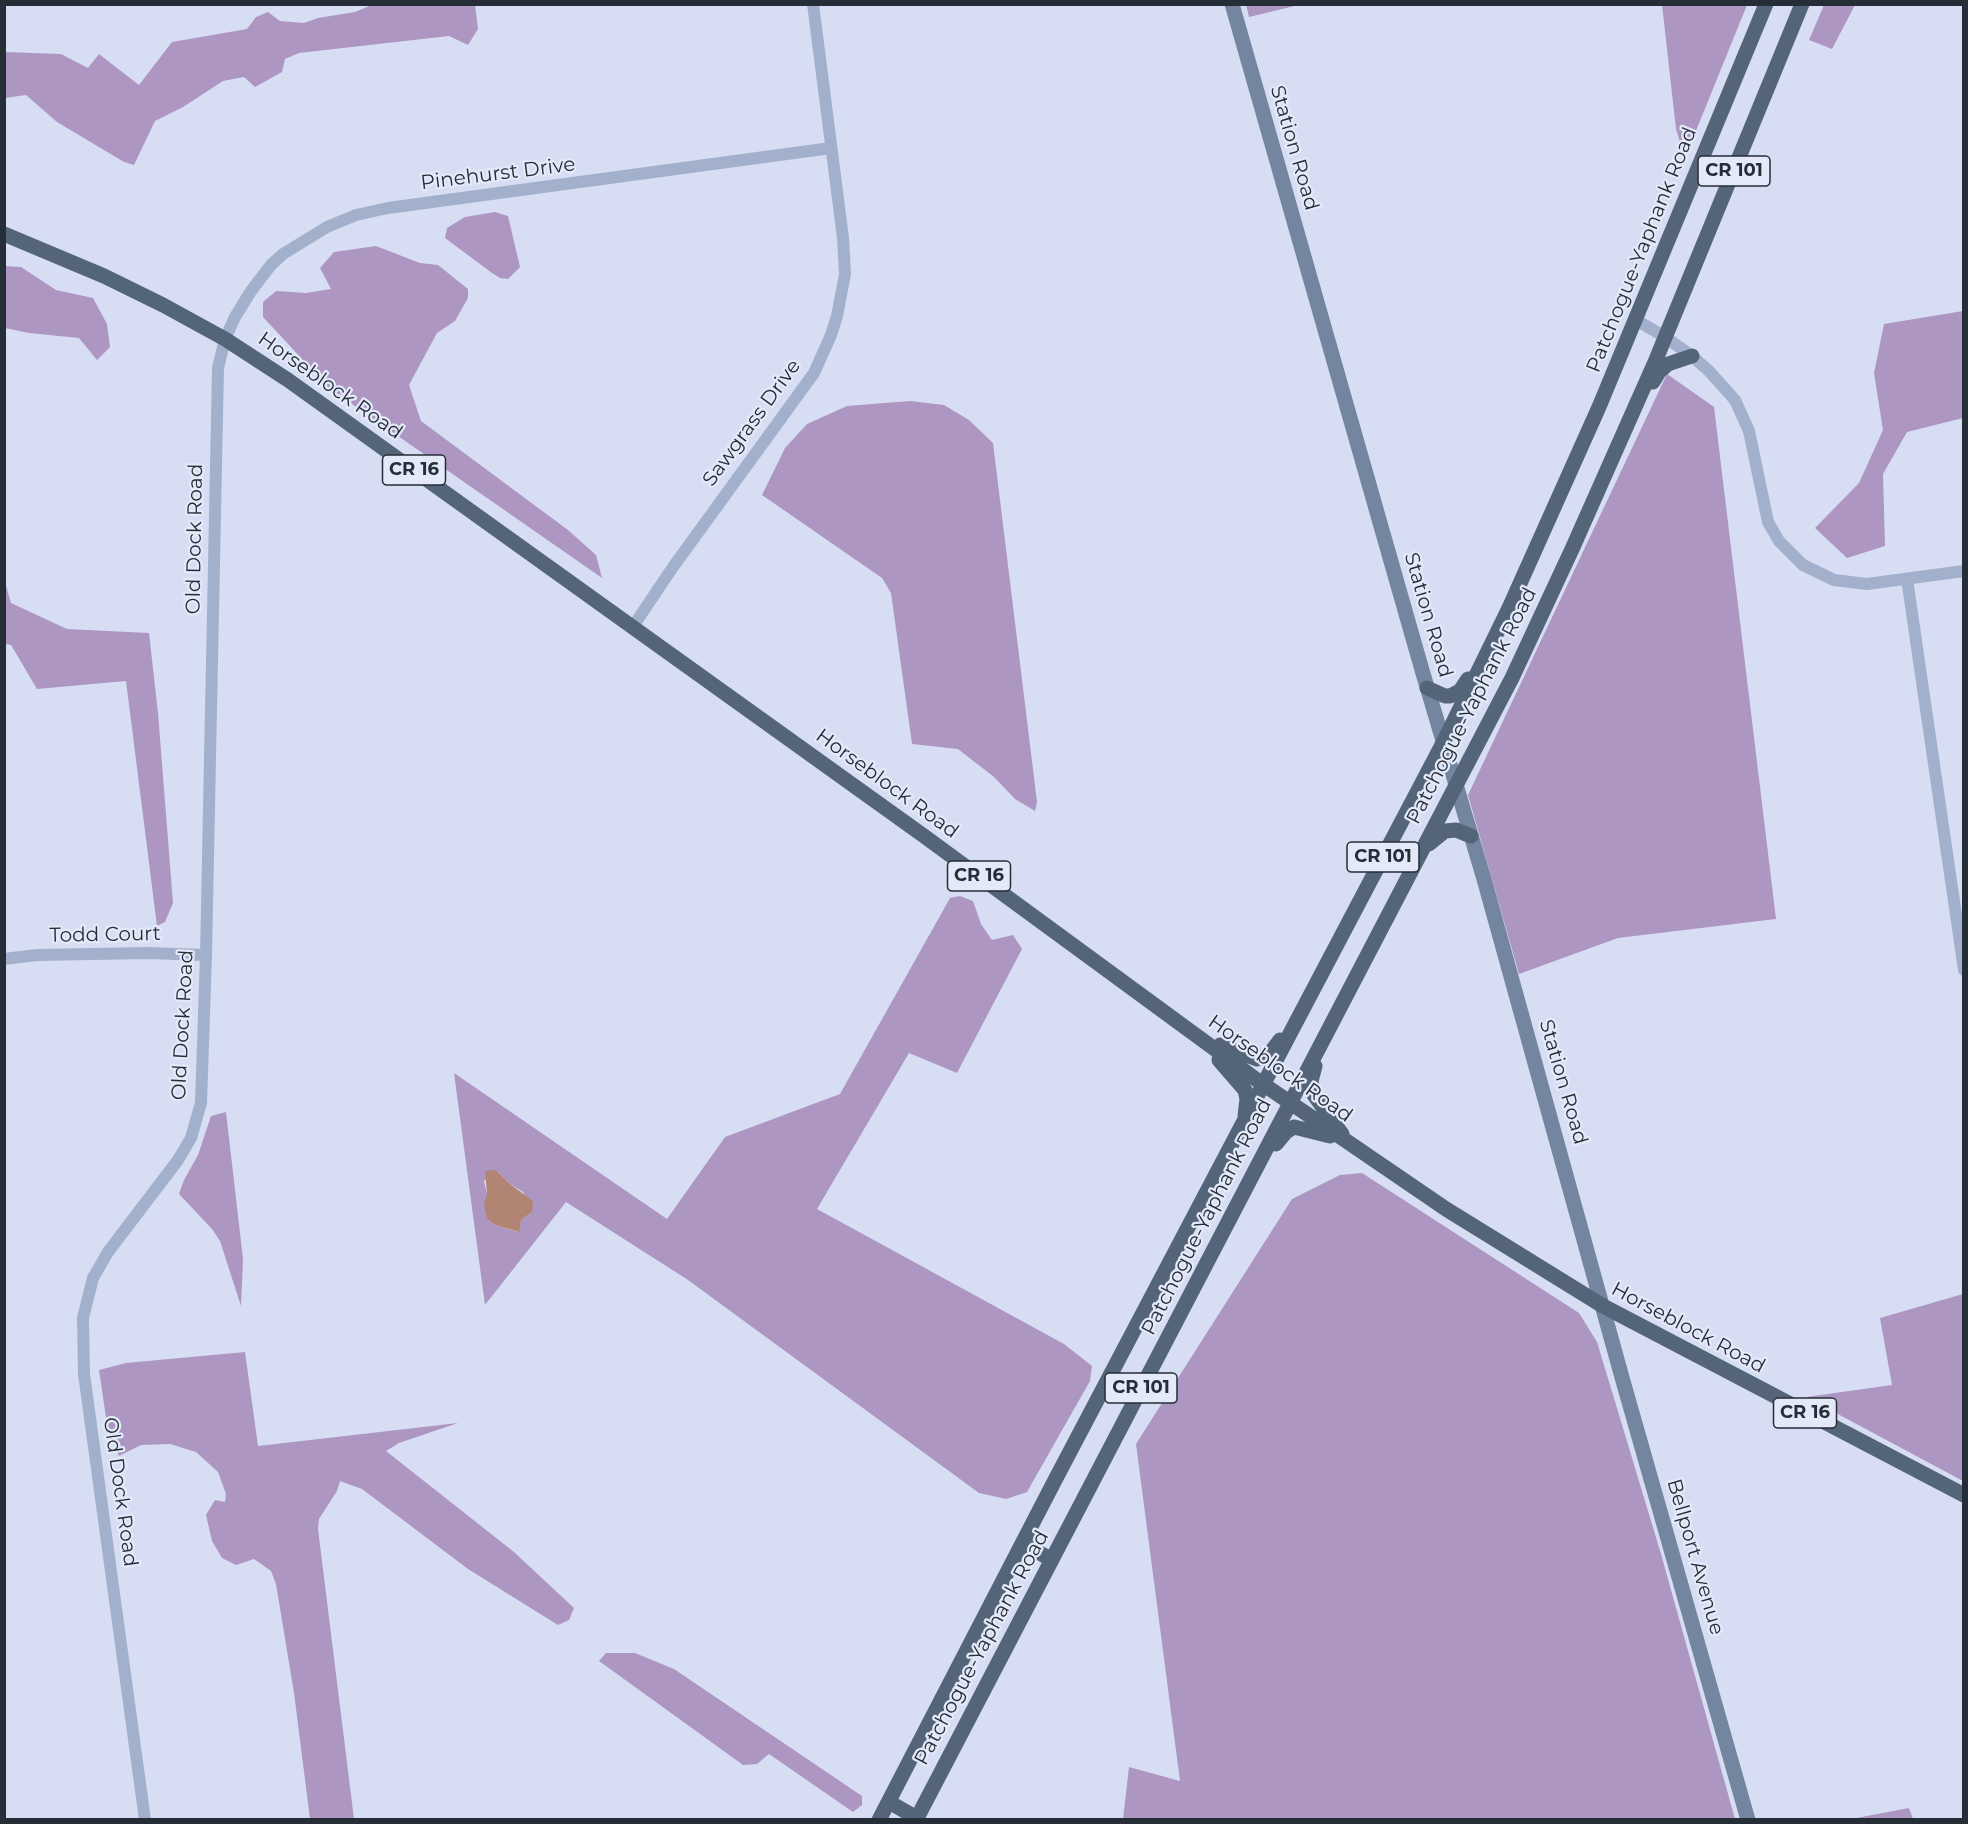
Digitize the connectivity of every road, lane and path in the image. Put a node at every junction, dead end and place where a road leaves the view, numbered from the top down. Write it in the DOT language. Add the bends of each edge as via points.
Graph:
graph roads {
  1 [pos="813,4"];
  2 [pos="1232,4"];
  3 [pos="1766,4"];
  4 [pos="1802,4"];
  5 [pos="831,148"];
  6 [pos="4,234"];
  7 [pos="1636,320"];
  8 [pos="1665,337"];
  9 [pos="225,339"];
  10 [pos="1692,356"];
  11 [pos="1630,417"];
  12 [pos="1964,571"];
  13 [pos="1907,579"];
  14 [pos="632,627"];
  15 [pos="1492,644"];
  16 [pos="1427,688"];
  17 [pos="1443,743"];
  18 [pos="1456,786"];
  19 [pos="1471,836"];
  20 [pos="1422,850"];
  21 [pos="206,955"];
  22 [pos="4,959"];
  23 [pos="1964,970"];
  24 [pos="1302,1011"];
  25 [pos="1193,1033"];
  26 [pos="1320,1048"];
  27 [pos="1264,1085"];
  28 [pos="1290,1102"];
  29 [pos="1244,1122"];
  30 [pos="1346,1142"];
  31 [pos="1254,1173"];
  32 [pos="1603,1306"];
  33 [pos="1964,1495"];
  34 [pos="1023,1544"];
  35 [pos="1052,1560"];
  36 [pos="889,1802"];
  37 [pos="917,1819"];
  38 [pos="145,1820"];
  39 [pos="879,1820"];
  40 [pos="1748,1820"];
  1 -- 5 [label="street, Sawgrass Drive"];
  2 -- 16 [label="main road, Station Road"];
  3 -- 7 [label="main road, Patchogue-Yaphank Road / CR 101"];
  4 -- 8 [label="main road, Patchogue-Yaphank Road / CR 101"];
  5 -- 9 [label="street, Pinehurst Drive" via="356,215 310,236 271,265 242,305"];
  5 -- 14 [label="street, Sawgrass Drive" via="845,274 831,335 814,373"];
  6 -- 9 [label="main road, Horseblock Road / CR 16" via="127,287"];
  7 -- 8 [label="street"];
  7 -- 15 [label="main road, Patchogue-Yaphank Road / CR 101"];
  8 -- 10 [label="street"];
  8 -- 11 [label="main road, Patchogue-Yaphank Road / CR 101"];
  9 -- 14 [label="main road, Horseblock Road / CR 16"];
  9 -- 21 [label="street, Old Dock Road" via="218,368"];
  10 -- 11 [label="main road" via="1663,367"];
  10 -- 13 [label="street" via="1729,392 1745,419 1764,512 1773,532 1790,553 1813,571 1844,582 1867,584"];
  11 -- 18 [label="main road, Patchogue-Yaphank Road / CR 101" via="1544,611"];
  12 -- 13 [label="street"];
  13 -- 23 [label="street"];
  14 -- 25 [label="main road, Horseblock Road / CR 16"];
  15 -- 16 [label="main road" via="1460,691 1445,696"];
  15 -- 17 [label="main road, Patchogue-Yaphank Road / CR 101"];
  16 -- 17 [label="main road, Station Road"];
  17 -- 18 [label="main road, Station Road"];
  17 -- 24 [label="main road, Patchogue-Yaphank Road / CR 101"];
  18 -- 19 [label="main road, Station Road"];
  18 -- 20 [label="main road, Patchogue-Yaphank Road / CR 101"];
  19 -- 20 [label="main road" via="1456,830 1445,831"];
  19 -- 32 [label="main road, Station Road"];
  20 -- 26 [label="main road, Patchogue-Yaphank Road / CR 101"];
  21 -- 22 [label="street, Todd Court" via="148,953"];
  21 -- 38 [label="street, Old Dock Road" via="201,1103 191,1137 108,1252 93,1278 83,1318 84,1374"];
  24 -- 25 [label="main road" via="1262,1059 1251,1059"];
  24 -- 27 [label="main road, Patchogue-Yaphank Road / CR 101"];
  25 -- 27 [label="main road, Horseblock Road / CR 16"];
  25 -- 29 [label="main road" via="1245,1090"];
  26 -- 28 [label="main road, Patchogue-Yaphank Road / CR 101"];
  26 -- 30 [label="main road" via="1312,1089"];
  27 -- 28 [label="main road, Horseblock Road / CR 16"];
  27 -- 29 [label="main road, Patchogue-Yaphank Road / CR 101"];
  28 -- 30 [label="main road, Horseblock Road / CR 16"];
  28 -- 31 [label="main road, Patchogue-Yaphank Road / CR 101"];
  29 -- 34 [label="main road, Patchogue-Yaphank Road / CR 101"];
  30 -- 31 [label="main road" via="1299,1128 1289,1129"];
  30 -- 32 [label="main road, Horseblock Road / CR 16"];
  31 -- 35 [label="main road, Patchogue-Yaphank Road / CR 101"];
  32 -- 33 [label="main road, Horseblock Road / CR 16"];
  32 -- 40 [label="main road, Bellport Avenue"];
  34 -- 35 [label="main road"];
  34 -- 36 [label="main road, Patchogue-Yaphank Road / CR 101"];
  35 -- 37 [label="main road, Patchogue-Yaphank Road / CR 101"];
  36 -- 37 [label="main road"];
  36 -- 39 [label="main road, Patchogue-Yaphank Road / CR 101"];
}
